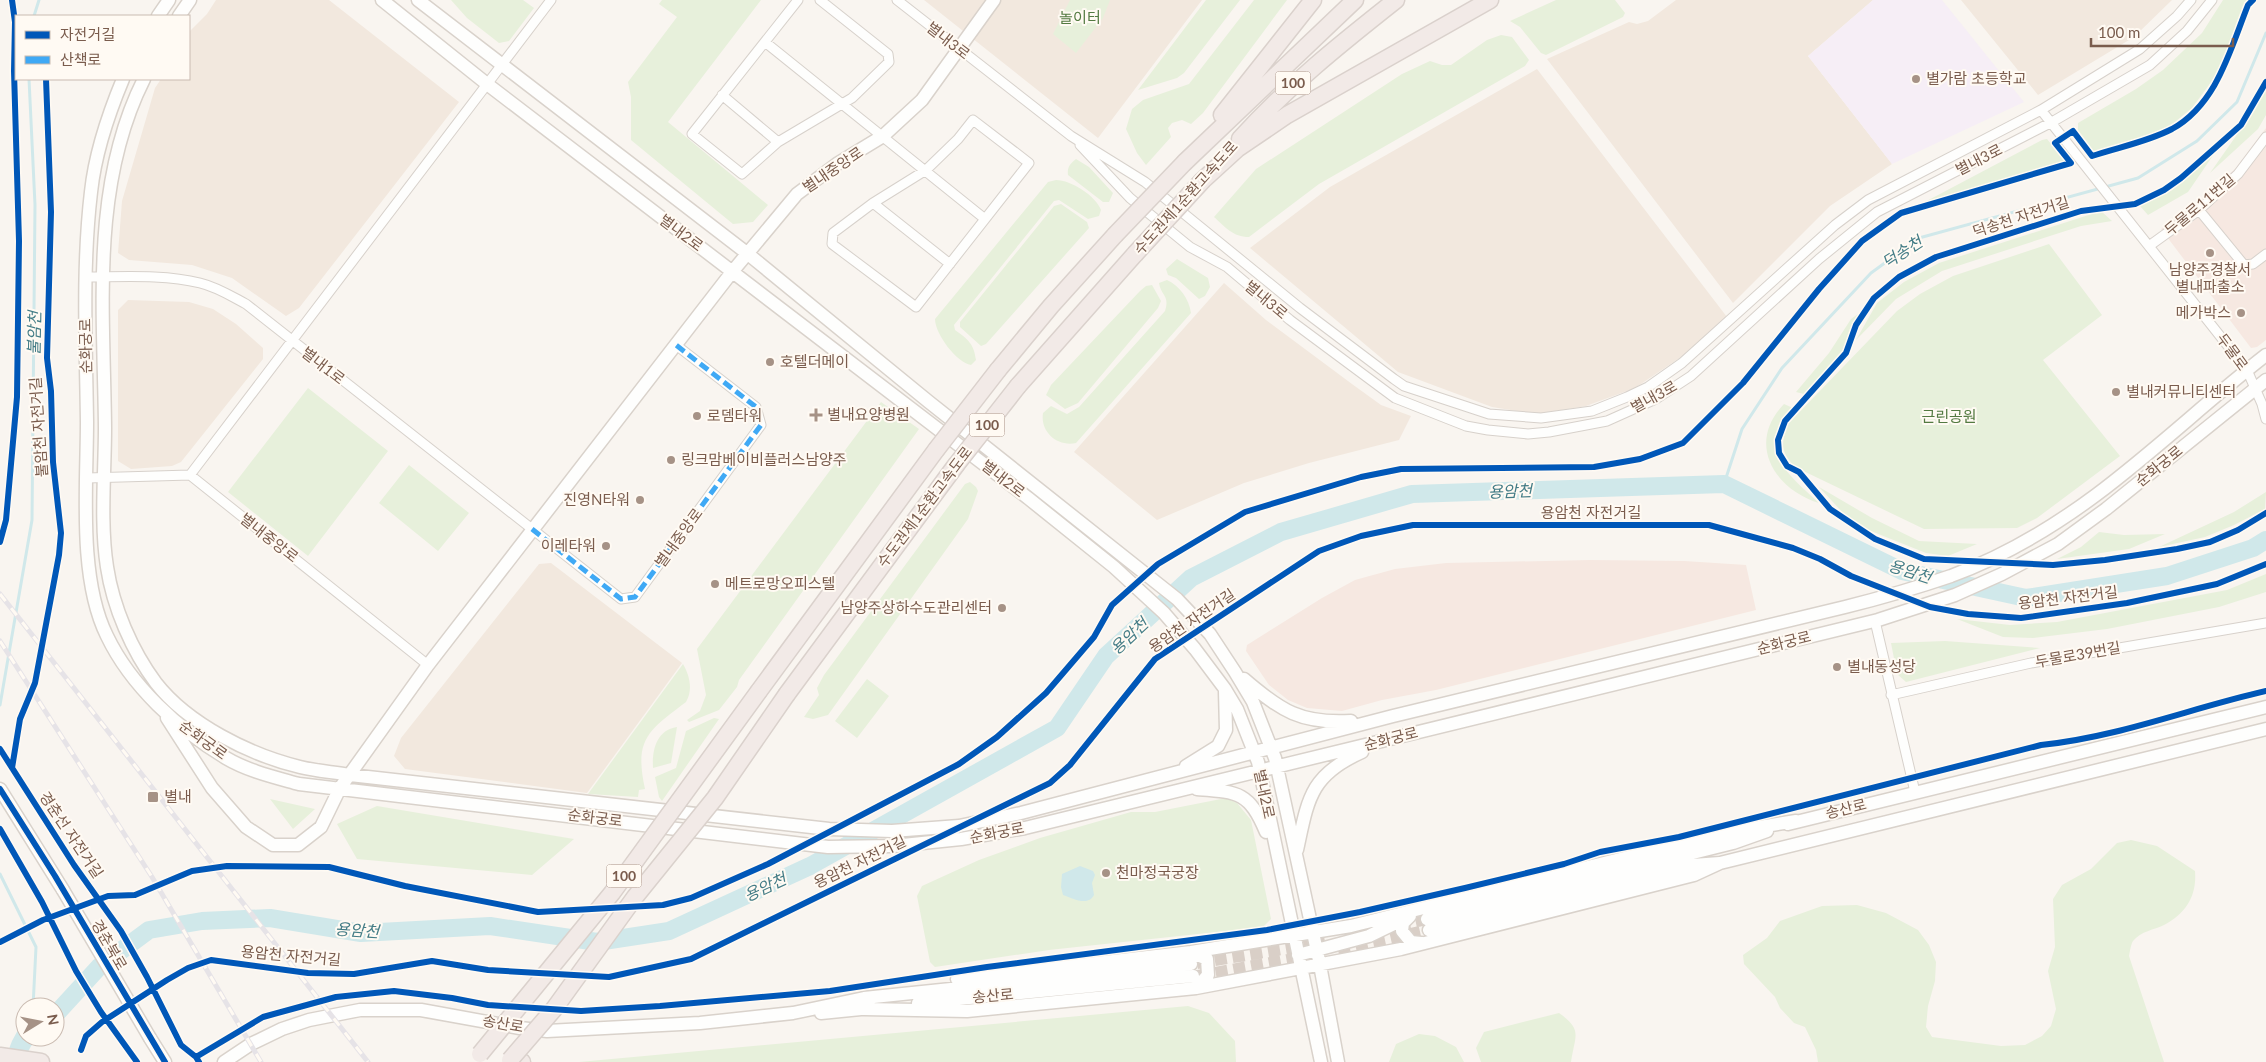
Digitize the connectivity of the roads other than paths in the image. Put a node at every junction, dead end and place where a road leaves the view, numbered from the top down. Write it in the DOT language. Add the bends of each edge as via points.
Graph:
graph roads {
  1 [pos="169,0"];
  2 [pos="190,0"];
  3 [pos="382,0"];
  4 [pos="418,0"];
  5 [pos="552,0"];
  6 [pos="798,0"];
  7 [pos="820,0"];
  8 [pos="897,0"];
  9 [pos="994,0"];
  10 [pos="1313,0"];
  11 [pos="1355,0"];
  12 [pos="1396,0"];
  13 [pos="1490,0"];
  14 [pos="2191,0"];
  15 [pos="2212,0"];
  16 [pos="159,15"];
  17 [pos="181,15"];
  18 [pos="765,42"];
  19 [pos="960,50"];
  20 [pos="501,65"];
  21 [pos="123,80"];
  22 [pos="143,80"];
  23 [pos="487,84"];
  24 [pos="722,96"];
  25 [pos="842,105"];
  26 [pos="2042,110"];
  27 [pos="2052,122"];
  28 [pos="883,136"];
  29 [pos="1071,136"];
  30 [pos="2266,138"];
  31 [pos="778,142"];
  32 [pos="1185,162"];
  33 [pos="926,170"];
  34 [pos="1203,180"];
  35 [pos="873,203"];
  36 [pos="2199,210"];
  37 [pos="985,219"];
  38 [pos="2149,246"];
  39 [pos="748,254"];
  40 [pos="2266,254"];
  41 [pos="950,264"];
  42 [pos="732,272"];
  43 [pos="85,277"];
  44 [pos="103,277"];
  45 [pos="291,341"];
  46 [pos="676,345"];
  47 [pos="2266,355"];
  48 [pos="2247,370"];
  49 [pos="2266,380"];
  50 [pos="2255,389"];
  51 [pos="2266,418"];
  52 [pos="190,475"];
  53 [pos="87,478"];
  54 [pos="105,478"];
  55 [pos="532,529"];
  56 [pos="1876,620"];
  57 [pos="2266,622"];
  58 [pos="428,665"];
  59 [pos="1235,672"];
  60 [pos="1225,689"];
  61 [pos="1891,695"];
  62 [pos="157,703"];
  63 [pos="2266,707"];
  64 [pos="1384,718"];
  65 [pos="2266,729"];
  66 [pos="1391,739"];
  67 [pos="1271,748"];
  68 [pos="1254,752"];
  69 [pos="1276,767"];
  70 [pos="1259,770"];
  71 [pos="1178,772"];
  72 [pos="350,775"];
  73 [pos="340,788"];
  74 [pos="1185,788"];
  75 [pos="0,789"];
  76 [pos="1915,792"];
  77 [pos="1277,854"];
  78 [pos="1296,854"];
  79 [pos="1720,863"];
  80 [pos="1421,919"];
  81 [pos="1313,933"];
  82 [pos="1294,936"];
  83 [pos="1425,944"];
  84 [pos="1316,950"];
  85 [pos="1298,955"];
  86 [pos="1320,966"];
  87 [pos="1301,969"];
  88 [pos="1193,970"];
  89 [pos="864,1003"];
  90 [pos="0,1056"];
  91 [pos="477,1058"];
  92 [pos="515,1061"];
  93 [pos="41,1062"];
  94 [pos="165,1062"];
  95 [pos="224,1062"];
  96 [pos="1322,1062"];
  97 [pos="1338,1062"];
  1 -- 16 [label="street"];
  2 -- 17 [label="street"];
  3 -- 23 [label="street, 별내2로"];
  4 -- 20 [label="street, 별내2로"];
  5 -- 20 [label="street"];
  6 -- 18 [label="street"];
  7 -- 25 [label="street" via="888,54 889,62"];
  8 -- 19 [label="street, 별내3로"];
  9 -- 19 [label="street, 별내중앙로"];
  10 -- 32 [label="highway"];
  11 -- 32 [label="highway, 수도권제1순환고속도로 / 100"];
  12 -- 34 [label="highway, 수도권제1순환고속도로 / 100" via="1278,97"];
  13 -- 34 [label="highway" via="1287,115 1237,149"];
  14 -- 26 [label="street, 별내3로" via="2140,49"];
  15 -- 27 [label="street, 별내3로" via="2187,31 2150,64"];
  18 -- 24 [label="street"];
  18 -- 25 [label="street"];
  19 -- 28 [label="street, 별내중앙로" via="922,100"];
  19 -- 29 [label="street, 별내3로"];
  20 -- 23 [label="street"];
  20 -- 39 [label="street, 별내2로"];
  21 -- 43 [label="street, 순화궁로" via="98,149 91,192"];
  22 -- 44 [label="street, 순화궁로" via="115,153 108,194"];
  23 -- 42 [label="street, 별내2로"];
  23 -- 45 [label="street"];
  24 -- 31 [label="street"];
  24 -- 31 [label="street" via="692,134 742,174"];
  25 -- 28 [label="street"];
  25 -- 31 [label="street"];
  26 -- 27 [label="street"];
  26 -- 29 [label="street, 별내3로" via="1868,200 1835,225 1682,363 1648,387 1592,411 1541,418 1489,414 1404,386 1300,308 1145,182"];
  27 -- 29 [label="street, 별내3로" via="1877,212 1818,259 1691,376 1656,399 1607,421 1528,434 1466,426 1385,392 1227,267 1190,247 1130,198"];
  27 -- 38 [label="street, 두물로"];
  28 -- 33 [label="street"];
  28 -- 39 [label="street, 별내중앙로" via="837,164 797,194"];
  30 -- 36 [label="street, 두물로11번길" via="2238,174"];
  32 -- 91 [label="highway, 수도권제1순환고속도로 / 100, bridge" via="1051,306 998,370 612,893"];
  33 -- 35 [label="street"];
  33 -- 37 [label="street"];
  33 -- 37 [label="street" via="973,120 1030,163"];
  34 -- 92 [label="highway, 수도권제1순환고속도로 / 100, bridge" via="1018,386 956,465 787,694 715,798 635,897"];
  35 -- 41 [label="street"];
  35 -- 41 [label="street" via="833,233 832,244 916,307"];
  36 -- 38 [label="street, 두물로11번길"];
  36 -- 40 [label="street" via="2244,265 2253,264"];
  37 -- 41 [label="street"];
  38 -- 48 [label="street, 두물로"];
  39 -- 42 [label="street, 별내중앙로"];
  39 -- 59 [label="street, 별내2로" via="1176,599 1200,623"];
  42 -- 46 [label="street, 별내중앙로"];
  42 -- 60 [label="street, 별내2로" via="1114,567 1164,613"];
  43 -- 44 [label="street, 별내1로"];
  43 -- 53 [label="street, 순화궁로"];
  44 -- 45 [label="street, 별내1로" via="156,277 202,283 246,304"];
  44 -- 54 [label="street, 순화궁로"];
  45 -- 52 [label="street"];
  45 -- 55 [label="street, 별내1로"];
  46 -- 55 [label="street, 별내중앙로"];
  46 -- 55 [label="street, 별내중앙로" via="756,407 761,425 635,597 621,599"];
  47 -- 48 [label="street, 순화궁로"];
  48 -- 50 [label="street, 두물로"];
  48 -- 64 [label="street, 순화궁로" via="2096,495 2012,548 1953,575 1845,607"];
  49 -- 50 [label="street, 순화궁로"];
  50 -- 51 [label="street, 두물로"];
  50 -- 56 [label="street, 순화궁로" via="2106,510 2058,544 1955,595"];
  52 -- 54 [label="street"];
  52 -- 58 [label="street, 별내중앙로"];
  53 -- 54 [label="street"];
  53 -- 62 [label="street, 순화궁로" via="90,572 97,607 106,635 124,665"];
  54 -- 72 [label="street, 순화궁로" via="107,568 126,629 157,683 174,703 200,724 236,743 300,767"];
  55 -- 58 [label="street, 별내중앙로"];
  56 -- 61 [label="street"];
  56 -- 66 [label="street, 순화궁로"];
  57 -- 61 [label="street, 두물로39번길" via="2031,663"];
  58 -- 72 [label="street, 별내중앙로"];
  59 -- 64 [label="street" via="1286,712 1309,720 1335,722"];
  59 -- 67 [label="street, 별내2로" via="1253,702"];
  60 -- 68 [label="street, 별내2로" via="1237,709"];
  60 -- 71 [label="street" via="1226,730 1218,746"];
  61 -- 76 [label="street"];
  62 -- 73 [label="street, 순화궁로" via="193,735 227,758 263,774 299,784"];
  62 -- 73 [label="street, 별내중앙로" via="212,788 246,827 273,845 298,845 321,827"];
  63 -- 76 [label="street, 송산로"];
  64 -- 67 [label="street, 순화궁로"];
  65 -- 79 [label="street, 송산로"];
  66 -- 69 [label="street, 순화궁로"];
  66 -- 78 [label="street" via="1344,760 1324,775 1310,796"];
  67 -- 68 [label="street, 순화궁로"];
  67 -- 69 [label="street, 별내2로"];
  68 -- 70 [label="street, 별내2로"];
  68 -- 71 [label="street, 순화궁로"];
  69 -- 70 [label="street, 순화궁로"];
  69 -- 78 [label="street, 별내2로"];
  70 -- 74 [label="street, 순화궁로"];
  70 -- 77 [label="street, 별내2로"];
  71 -- 72 [label="street, 순화궁로" via="959,826 892,830 829,829"];
  72 -- 73 [label="street, 별내중앙로"];
  73 -- 74 [label="street, 순화궁로" via="828,847 961,840 1025,828"];
  74 -- 77 [label="street" via="1223,790 1243,796 1256,809"];
  75 -- 94 [label="street, 경춘북로, bridge"];
  76 -- 80 [label="street, 송산로" via="1796,821 1730,832"];
  77 -- 82 [label="street, 별내2로"];
  78 -- 81 [label="street, 별내2로"];
  79 -- 80 [label="street, 송산로" via="1693,865"];
  79 -- 83 [label="street" via="1694,875"];
  80 -- 81 [label="street"];
  80 -- 83 [label="street" via="1403,923 1402,931 1411,942"];
  80 -- 84 [label="street"];
  81 -- 82 [label="street"];
  81 -- 84 [label="street, 별내2로"];
  82 -- 85 [label="street, 별내2로"];
  82 -- 88 [label="street"];
  83 -- 86 [label="street"];
  84 -- 85 [label="street"];
  84 -- 86 [label="street, 별내2로"];
  85 -- 87 [label="street, 별내2로"];
  86 -- 87 [label="street"];
  86 -- 97 [label="street, 별내2로"];
  87 -- 88 [label="street"];
  87 -- 96 [label="street, 별내2로"];
  88 -- 89 [label="street" via="986,974"];
  88 -- 89 [label="street" via="967,1011"];
  89 -- 95 [label="street, 송산로" via="700,1023 548,1031 421,1010 360,1010 282,1029"];
  90 -- 93 [label="highway"];
}
